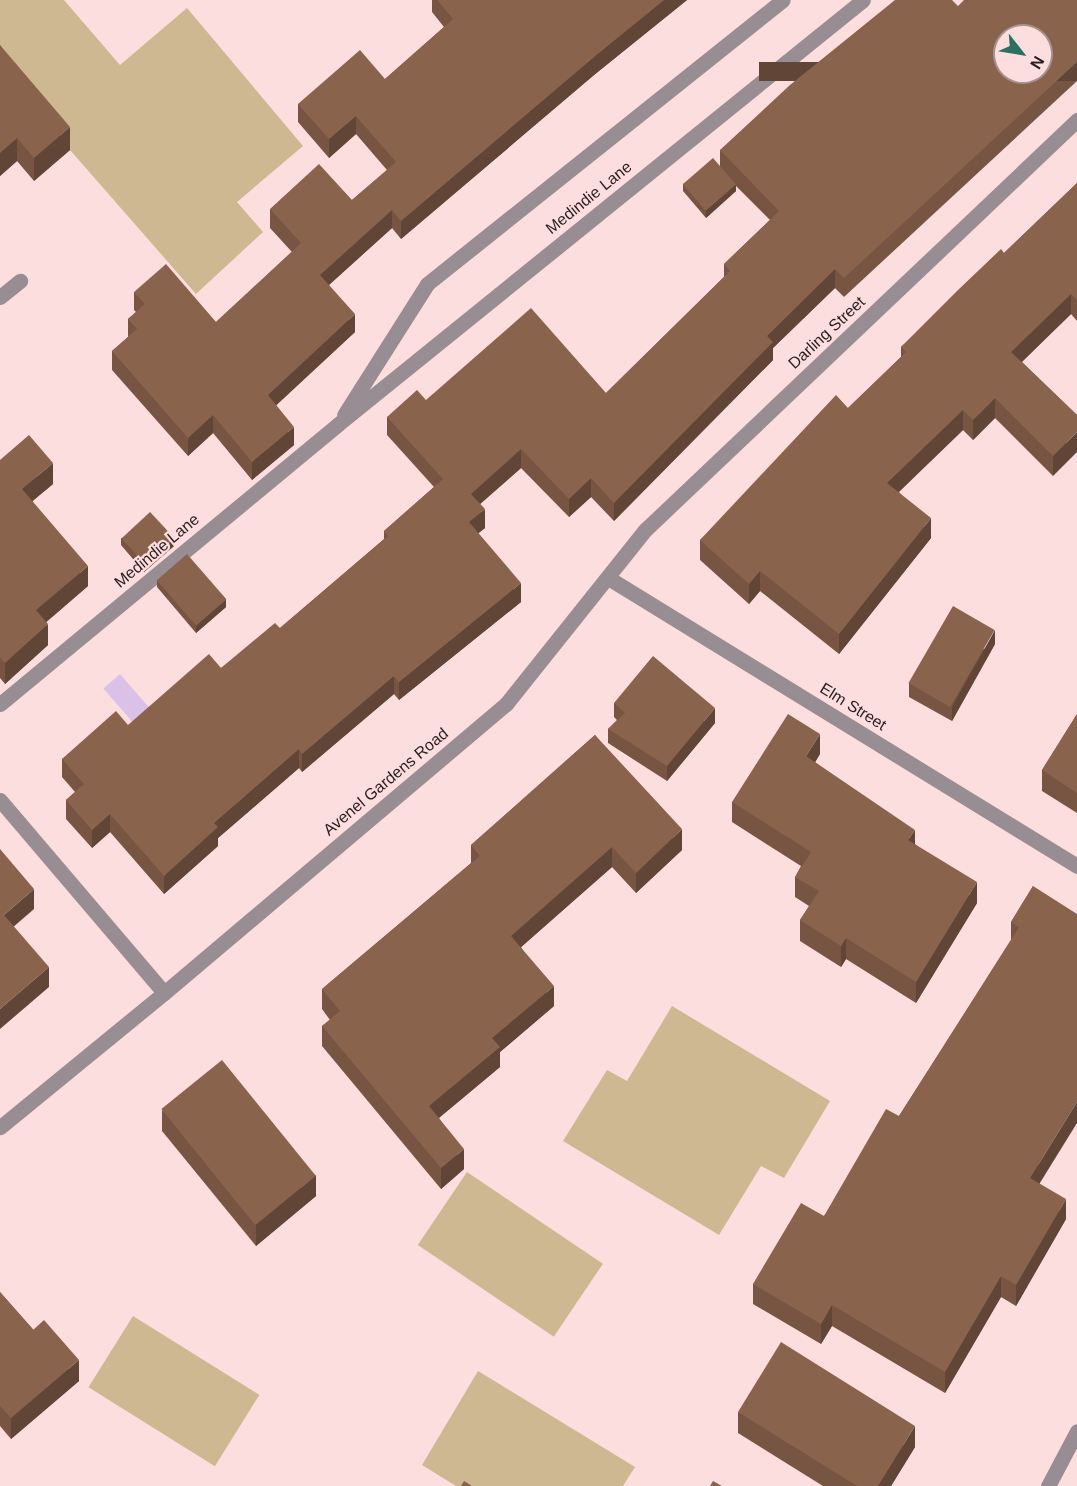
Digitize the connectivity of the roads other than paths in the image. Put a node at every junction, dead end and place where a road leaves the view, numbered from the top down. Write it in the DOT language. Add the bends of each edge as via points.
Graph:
graph roads {
  1 [pos="783,0"];
  2 [pos="863,0"];
  3 [pos="1077,120"];
  4 [pos="20,281"];
  5 [pos="0,297"];
  6 [pos="338,425"];
  7 [pos="610,579"];
  8 [pos="0,704"];
  9 [pos="0,800"];
  10 [pos="1077,866"];
  11 [pos="164,993"];
  12 [pos="0,1127"];
  13 [pos="1077,1431"];
  14 [pos="1048,1486"];
  1 -- 6 [label="street, Medindie Lane" via="427,284"];
  2 -- 6 [label="street, Medindie Lane"];
  3 -- 7 [label="street, Darling Street" via="645,530"];
  4 -- 5 [label="street"];
  6 -- 8 [label="street, Medindie Lane"];
  7 -- 10 [label="street, Elm Street"];
  7 -- 11 [label="street, Avenel Gardens Road" via="506,704"];
  9 -- 11 [label="street"];
  11 -- 12 [label="street, Avenel Gardens Road"];
  13 -- 14 [label="street"];
}
